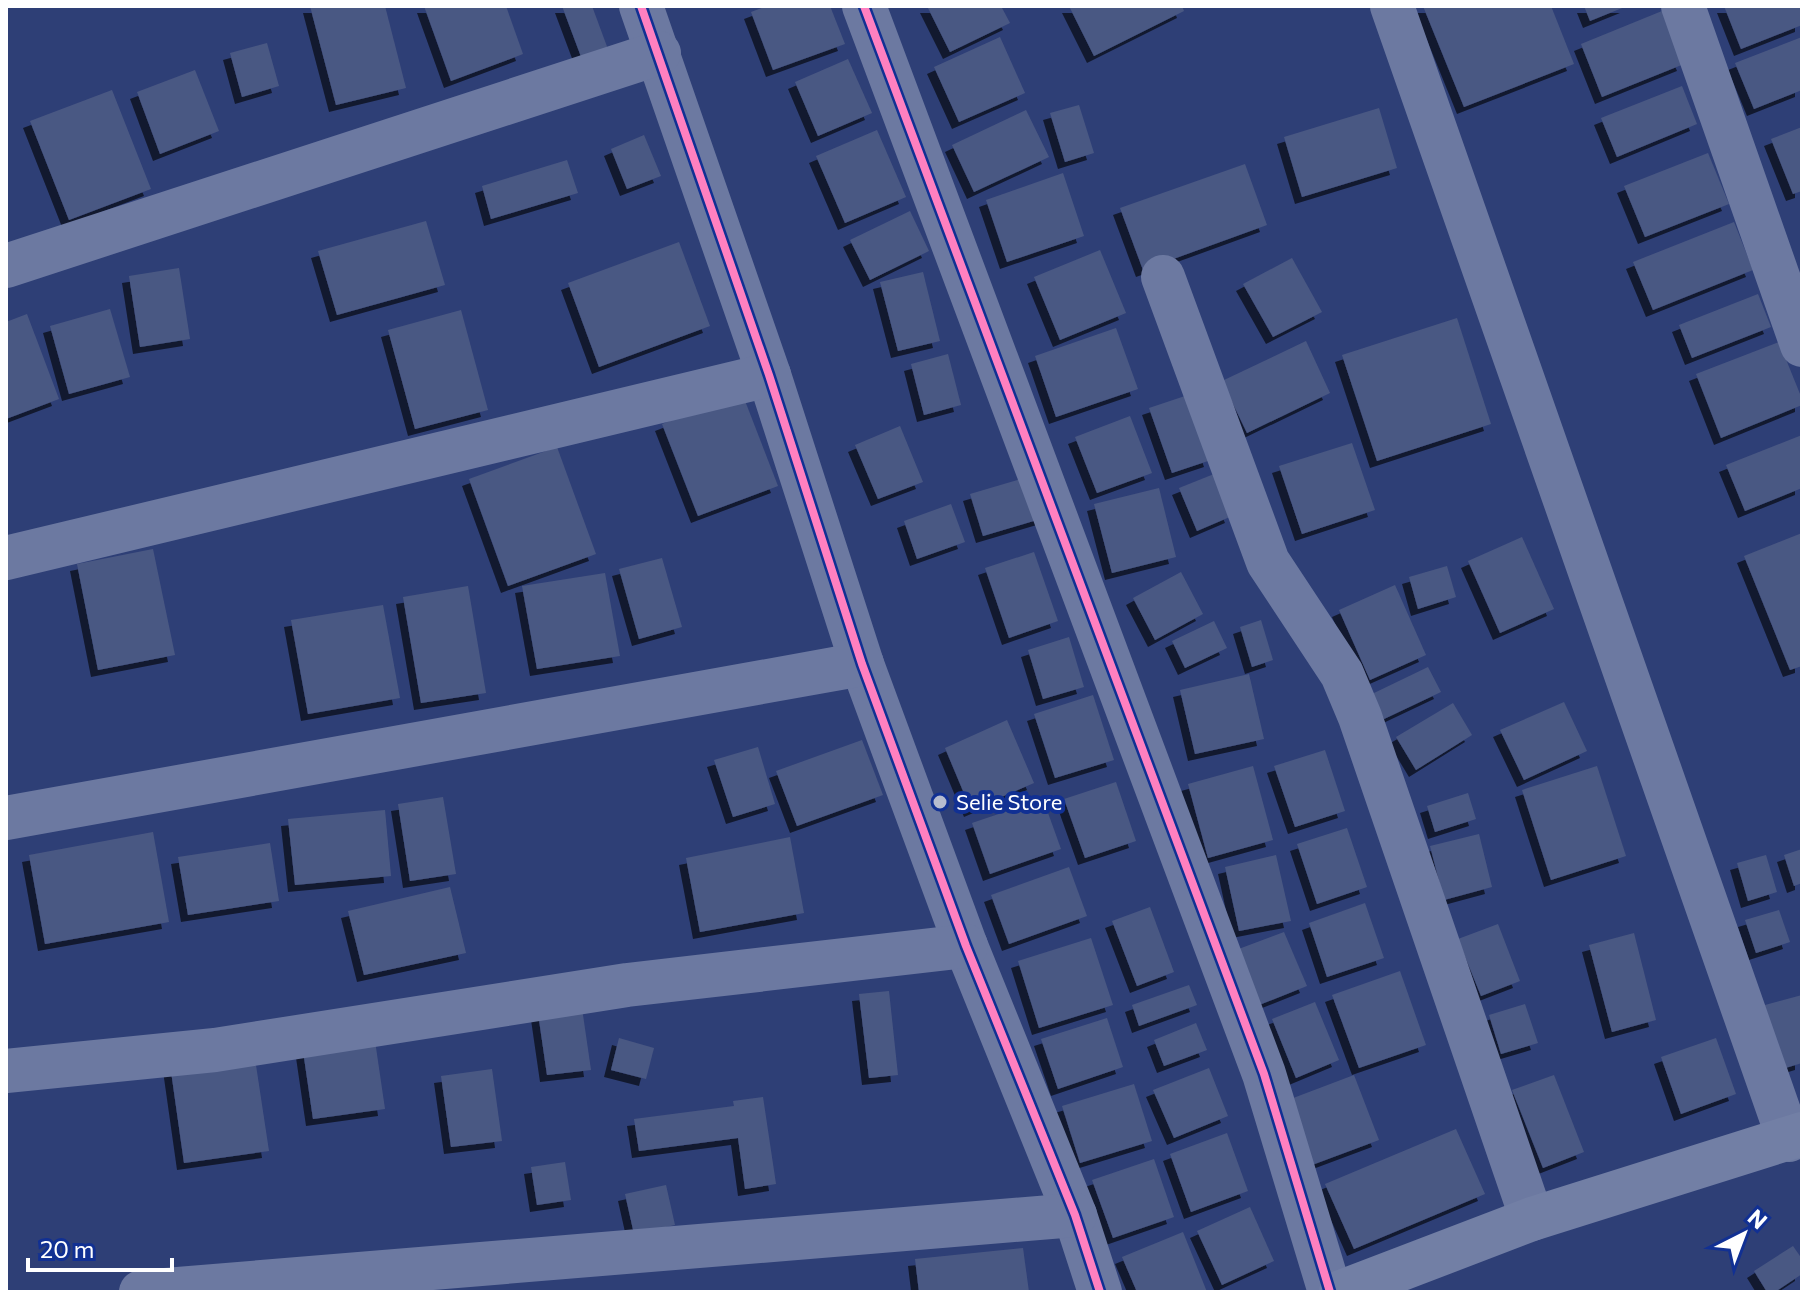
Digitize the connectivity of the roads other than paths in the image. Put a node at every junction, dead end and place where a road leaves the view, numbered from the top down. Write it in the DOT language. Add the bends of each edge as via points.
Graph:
graph roads {
  1 [pos="641,6"];
  2 [pos="864,6"];
  3 [pos="1392,6"];
  4 [pos="1683,6"];
  5 [pos="659,53"];
  6 [pos="6,266"];
  7 [pos="1163,277"];
  8 [pos="1802,345"];
  9 [pos="769,375"];
  10 [pos="6,558"];
  11 [pos="862,664"];
  12 [pos="6,818"];
  13 [pos="966,946"];
  14 [pos="6,1071"];
  15 [pos="1796,1137"];
  16 [pos="1075,1215"];
  17 [pos="1532,1219"];
  18 [pos="141,1292"];
  19 [pos="1100,1292"];
  20 [pos="1330,1292"];
  21 [pos="1341,1292"];
  1 -- 5 [label="street"];
  2 -- 20 [label="street" via="1264,1074"];
  3 -- 15 [label="street"];
  4 -- 8 [label="street"];
  5 -- 6 [label="street"];
  5 -- 9 [label="street"];
  7 -- 17 [label="street" via="1268,562 1342,674 1360,717"];
  9 -- 10 [label="street"];
  9 -- 11 [label="street"];
  11 -- 12 [label="street"];
  11 -- 13 [label="street"];
  13 -- 14 [label="street" via="627,985 215,1050"];
  13 -- 16 [label="street"];
  15 -- 17 [label="main road"];
  16 -- 18 [label="street"];
  16 -- 19 [label="street"];
  17 -- 21 [label="main road"];
}
